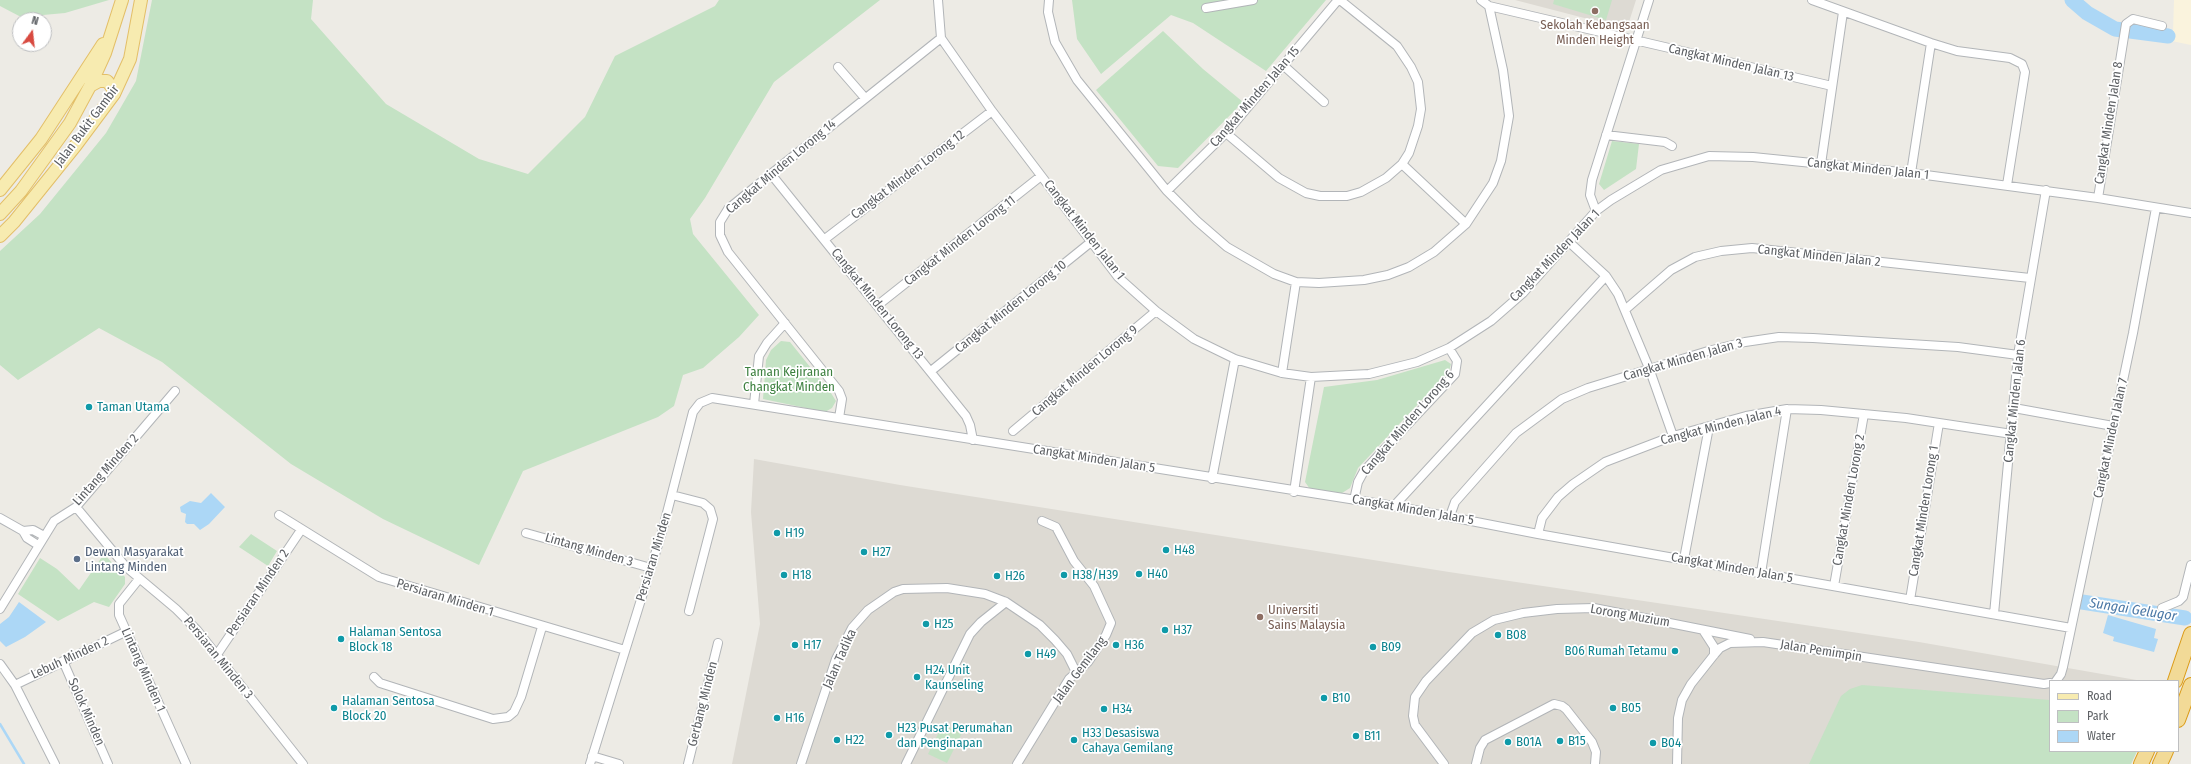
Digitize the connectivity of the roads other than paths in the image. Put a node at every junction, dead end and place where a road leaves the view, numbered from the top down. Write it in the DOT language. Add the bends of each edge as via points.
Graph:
graph roads {
  1 [pos="122,0"];
  2 [pos="141,0"];
  3 [pos="938,0"];
  4 [pos="1049,0"];
  5 [pos="1254,0"];
  6 [pos="1339,0"];
  7 [pos="1481,0"];
  8 [pos="1649,0"];
  9 [pos="1812,0"];
  10 [pos="1489,6"];
  11 [pos="1206,8"];
  12 [pos="1843,12"];
  13 [pos="2162,26"];
  14 [pos="114,30"];
  15 [pos="941,38"];
  16 [pos="1636,41"];
  17 [pos="1931,43"];
  18 [pos="1283,65"];
  19 [pos="838,67"];
  20 [pos="90,86"];
  21 [pos="1832,86"];
  22 [pos="114,94"];
  23 [pos="865,98"];
  24 [pos="1324,102"];
  25 [pos="992,111"];
  26 [pos="1226,133"];
  27 [pos="1606,135"];
  28 [pos="1672,146"];
  29 [pos="1402,164"];
  30 [pos="1821,164"];
  31 [pos="1911,173"];
  32 [pos="771,174"];
  33 [pos="1041,176"];
  34 [pos="2007,185"];
  35 [pos="0,190"];
  36 [pos="2046,190"];
  37 [pos="1167,191"];
  38 [pos="2098,198"];
  39 [pos="2156,208"];
  40 [pos="1596,212"];
  41 [pos="2191,213"];
  42 [pos="0,214"];
  43 [pos="1466,224"];
  44 [pos="0,236"];
  45 [pos="824,239"];
  46 [pos="1092,242"];
  47 [pos="1569,242"];
  48 [pos="1606,276"];
  49 [pos="2030,278"];
  50 [pos="1296,282"];
  51 [pos="878,305"];
  52 [pos="1626,309"];
  53 [pos="1156,311"];
  54 [pos="785,323"];
  55 [pos="1449,348"];
  56 [pos="2018,355"];
  57 [pos="1234,359"];
  58 [pos="1649,368"];
  59 [pos="931,371"];
  60 [pos="1282,373"];
  61 [pos="1310,377"];
  62 [pos="175,391"];
  63 [pos="754,404"];
  64 [pos="2014,408"];
  65 [pos="1787,409"];
  66 [pos="1864,414"];
  67 [pos="839,418"];
  68 [pos="1939,423"];
  69 [pos="2113,426"];
  70 [pos="1709,427"];
  71 [pos="1014,431"];
  72 [pos="2012,434"];
  73 [pos="1673,436"];
  74 [pos="973,440"];
  75 [pos="1212,479"];
  76 [pos="1294,492"];
  77 [pos="672,495"];
  78 [pos="1354,500"];
  79 [pos="1394,506"];
  80 [pos="76,507"];
  81 [pos="279,515"];
  82 [pos="1450,516"];
  83 [pos="0,518"];
  84 [pos="1042,521"];
  85 [pos="301,530"];
  86 [pos="23,531"];
  87 [pos="526,533"];
  88 [pos="1538,534"];
  89 [pos="44,536"];
  90 [pos="38,545"];
  91 [pos="1684,559"];
  92 [pos="2191,565"];
  93 [pos="651,568"];
  94 [pos="1761,573"];
  95 [pos="139,579"];
  96 [pos="1834,586"];
  97 [pos="1910,600"];
  98 [pos="1006,602"];
  99 [pos="2162,608"];
  100 [pos="0,609"];
  101 [pos="689,611"];
  102 [pos="1994,614"];
  103 [pos="542,627"];
  104 [pos="2071,628"];
  105 [pos="1703,630"];
  106 [pos="125,632"];
  107 [pos="2191,634"];
  108 [pos="1762,642"];
  109 [pos="718,643"];
  110 [pos="625,650"];
  111 [pos="1714,655"];
  112 [pos="216,656"];
  113 [pos="63,661"];
  114 [pos="0,664"];
  115 [pos="1076,672"];
  116 [pos="374,677"];
  117 [pos="2057,680"];
  118 [pos="2175,680"];
  119 [pos="2049,683"];
  120 [pos="15,685"];
  121 [pos="2191,685"];
  122 [pos="2179,717"];
  123 [pos="2146,752"];
  124 [pos="2166,752"];
  125 [pos="591,760"];
  126 [pos="55,764"];
  127 [pos="108,764"];
  128 [pos="186,764"];
  129 [pos="303,764"];
  130 [pos="619,764"];
  131 [pos="688,764"];
  132 [pos="801,764"];
  133 [pos="906,764"];
  134 [pos="1017,764"];
  135 [pos="1444,764"];
  136 [pos="1476,764"];
  137 [pos="1595,764"];
  138 [pos="1677,764"];
  139 [pos="2141,764"];
  140 [pos="2160,764"];
  1 -- 14 [label="main road, Jalan Bukit Gambir"];
  2 -- 22 [label="main road, Jalan Bukit Gambir" via="130,59"];
  3 -- 15 [label="street"];
  4 -- 37 [label="street" via="1048,12 1055,42 1078,80"];
  5 -- 11 [label="street"];
  6 -- 18 [label="street, Cangkat Minden Jalan 15"];
  6 -- 29 [label="street" via="1397,46 1418,82 1421,109 1418,126 1409,153"];
  7 -- 10 [label="street"];
  8 -- 16 [label="street"];
  9 -- 12 [label="street"];
  10 -- 16 [label="street, Cangkat Minden Jalan 13"];
  10 -- 43 [label="street" via="1503,70 1509,116 1501,161 1493,183"];
  12 -- 17 [label="street"];
  12 -- 21 [label="street"];
  13 -- 38 [label="street, Cangkat Minden Jalan 8" via="2133,20 2126,24"];
  14 -- 20 [label="main road, Jalan Bukit Gambir"];
  14 -- 35 [label="main road" via="95,54 41,139"];
  15 -- 23 [label="street, Cangkat Minden Lorong 14"];
  15 -- 25 [label="street, Cangkat Minden Jalan 1"];
  16 -- 21 [label="street, Cangkat Minden Jalan 13"];
  16 -- 27 [label="street"];
  17 -- 31 [label="street"];
  17 -- 34 [label="street" via="1957,51 2010,58 2022,64 2025,72"];
  18 -- 24 [label="street"];
  18 -- 26 [label="street, Cangkat Minden Jalan 15"];
  19 -- 23 [label="street"];
  20 -- 22 [label="main road" via="99,81 106,81"];
  20 -- 42 [label="main road, Jalan Bukit Gambir" via="47,156"];
  21 -- 30 [label="street"];
  22 -- 44 [label="main road, Jalan Bukit Gambir" via="76,145"];
  23 -- 32 [label="street, Cangkat Minden Lorong 14"];
  25 -- 33 [label="street, Cangkat Minden Jalan 1"];
  25 -- 45 [label="street, Cangkat Minden Lorong 12"];
  26 -- 29 [label="street" via="1279,178 1306,193 1320,196 1347,196 1362,192 1386,178"];
  26 -- 37 [label="street, Cangkat Minden Jalan 15"];
  27 -- 28 [label="street" via="1665,142"];
  27 -- 40 [label="street" via="1590,189"];
  29 -- 43 [label="street"];
  30 -- 31 [label="street, Cangkat Minden Jalan 1"];
  30 -- 40 [label="street, Cangkat Minden Jalan 1" via="1724,155 1694,159 1648,177"];
  31 -- 34 [label="street, Cangkat Minden Jalan 1"];
  32 -- 45 [label="street, Cangkat Minden Lorong 13"];
  32 -- 54 [label="street, Cangkat Minden Lorong 14" via="728,209 722,216 719,228 728,252"];
  33 -- 46 [label="street, Cangkat Minden Jalan 1"];
  33 -- 51 [label="street, Cangkat Minden Lorong 11"];
  34 -- 36 [label="street, Cangkat Minden Jalan 1"];
  36 -- 38 [label="street, Cangkat Minden Jalan 1"];
  36 -- 49 [label="street, Cangkat Minden Jalan 6"];
  37 -- 50 [label="street" via="1196,221 1227,247 1274,274"];
  38 -- 39 [label="street, Cangkat Minden Jalan 1"];
  39 -- 41 [label="street, Cangkat Minden Jalan 1"];
  39 -- 69 [label="street, Cangkat Minden Jalan 7"];
  40 -- 47 [label="street, Cangkat Minden Jalan 1"];
  43 -- 50 [label="street" via="1434,252 1409,267 1388,275 1342,283"];
  45 -- 51 [label="street, Cangkat Minden Lorong 13"];
  46 -- 53 [label="street, Cangkat Minden Jalan 1" via="1118,277"];
  46 -- 59 [label="street, Cangkat Minden Lorong 10"];
  47 -- 48 [label="street"];
  47 -- 55 [label="street, Cangkat Minden Jalan 1" via="1523,293 1491,321"];
  48 -- 52 [label="street"];
  48 -- 79 [label="street"];
  49 -- 52 [label="street, Cangkat Minden Jalan 2" via="1744,249 1695,257 1671,270"];
  49 -- 56 [label="street, Cangkat Minden Jalan 6"];
  50 -- 60 [label="street"];
  51 -- 59 [label="street, Cangkat Minden Lorong 13"];
  52 -- 58 [label="street"];
  53 -- 57 [label="street, Cangkat Minden Jalan 1" via="1194,339"];
  53 -- 71 [label="street, Cangkat Minden Lorong 9"];
  54 -- 63 [label="street" via="759,356"];
  54 -- 67 [label="street, Cangkat Minden Lorong 14" via="839,391 842,399"];
  55 -- 61 [label="street, Cangkat Minden Jalan 1" via="1417,362 1369,374"];
  55 -- 78 [label="street, Cangkat Minden Lorong 6" via="1457,361 1455,374 1364,471 1358,482"];
  56 -- 58 [label="street, Cangkat Minden Jalan 3" via="1958,347 1779,338 1745,342"];
  56 -- 64 [label="street, Cangkat Minden Jalan 6"];
  57 -- 60 [label="street, Cangkat Minden Jalan 1"];
  57 -- 75 [label="street"];
  58 -- 73 [label="street"];
  58 -- 82 [label="street, Cangkat Minden Jalan 3" via="1588,388 1562,399 1540,414 1516,433 1473,480 1455,502"];
  59 -- 74 [label="street, Cangkat Minden Lorong 13" via="966,416"];
  60 -- 61 [label="street, Cangkat Minden Jalan 1"];
  61 -- 76 [label="street"];
  62 -- 80 [label="street, Lintang Minden 2"];
  63 -- 67 [label="street, Cangkat Minden Jalan 5"];
  63 -- 77 [label="street, Persiaran Minden" via="712,398 697,405"];
  64 -- 69 [label="street"];
  64 -- 72 [label="street, Cangkat Minden Jalan 6"];
  65 -- 66 [label="street, Cangkat Minden Jalan 4"];
  65 -- 70 [label="street, Cangkat Minden Jalan 4" via="1746,416"];
  65 -- 94 [label="street"];
  66 -- 68 [label="street, Cangkat Minden Jalan 4"];
  66 -- 96 [label="street, Cangkat Minden Lorong 2"];
  67 -- 74 [label="street, Cangkat Minden Jalan 5"];
  68 -- 72 [label="street, Cangkat Minden Jalan 4"];
  68 -- 97 [label="street, Cangkat Minden Lorong 1"];
  69 -- 104 [label="street, Cangkat Minden Jalan 7"];
  70 -- 73 [label="street, Cangkat Minden Jalan 4"];
  70 -- 91 [label="street"];
  72 -- 102 [label="street, Cangkat Minden Jalan 6"];
  73 -- 88 [label="street, Cangkat Minden Jalan 4" via="1605,462 1574,484 1544,514"];
  74 -- 75 [label="street, Cangkat Minden Jalan 5"];
  75 -- 76 [label="street, Cangkat Minden Jalan 5"];
  76 -- 78 [label="street, Cangkat Minden Jalan 5"];
  77 -- 93 [label="street, Persiaran Minden"];
  77 -- 101 [label="street" via="703,503 710,509 713,520"];
  78 -- 79 [label="street, Cangkat Minden Jalan 5"];
  79 -- 82 [label="street, Cangkat Minden Jalan 5"];
  80 -- 89 [label="street, Lintang Minden 2" via="54,521"];
  80 -- 95 [label="street, Persiaran Minden 3"];
  81 -- 85 [label="street, Persiaran Minden 1"];
  82 -- 88 [label="street, Cangkat Minden Jalan 5"];
  83 -- 86 [label="street"];
  84 -- 115 [label="street, Jalan Gemilang" via="1056,527 1074,561 1094,586 1110,620 1110,627 1088,662"];
  85 -- 103 [label="street, Persiaran Minden 1" via="379,577"];
  85 -- 112 [label="street, Persiaran Minden 2"];
  86 -- 89 [label="street" via="33,530"];
  86 -- 90 [label="street" via="27,538"];
  87 -- 93 [label="street, Lintang Minden 3"];
  88 -- 91 [label="street, Cangkat Minden Jalan 5"];
  89 -- 90 [label="street, Lintang Minden 2"];
  90 -- 100 [label="street, Lintang Minden 2"];
  91 -- 94 [label="street, Cangkat Minden Jalan 5"];
  92 -- 99 [label="street" via="2182,597 2179,601"];
  93 -- 110 [label="street, Persiaran Minden"];
  94 -- 96 [label="street, Cangkat Minden Jalan 5"];
  95 -- 106 [label="street, Lintang Minden 1" via="119,604 118,609"];
  95 -- 112 [label="street, Persiaran Minden 3" via="183,615"];
  96 -- 97 [label="street, Cangkat Minden Jalan 5"];
  97 -- 102 [label="street, Cangkat Minden Jalan 5"];
  98 -- 115 [label="street, Jalan Tadika" via="1055,640 1067,654"];
  98 -- 132 [label="street, Jalan Tadika" via="965,590 902,589 868,610 852,628 831,673"];
  98 -- 133 [label="street" via="981,622 966,640"];
  102 -- 104 [label="street, Cangkat Minden Jalan 5"];
  103 -- 110 [label="street, Persiaran Minden 1"];
  103 -- 116 [label="street" via="521,697 516,709 508,717 493,719 380,683"];
  104 -- 117 [label="street, Cangkat Minden Jalan 7" via="2063,667"];
  105 -- 108 [label="street, Lorong Muzium"];
  105 -- 111 [label="street" via="1714,647"];
  105 -- 135 [label="street, Lorong Muzium" via="1594,608 1543,610 1494,620 1472,633 1456,648 1415,697 1415,724"];
  106 -- 113 [label="street, Lebuh Minden 2"];
  106 -- 128 [label="street, Lintang Minden 1"];
  107 -- 118 [label="highway"];
  108 -- 111 [label="street, Jalan Pemimpin" via="1730,643"];
  108 -- 119 [label="street, Jalan Pemimpin"];
  109 -- 131 [label="street, Gerbang Minden"];
  110 -- 125 [label="street, Persiaran Minden"];
  111 -- 138 [label="street, Jalan Pemimpin" via="1682,700 1678,718"];
  112 -- 129 [label="street, Persiaran Minden 3"];
  113 -- 120 [label="street, Lebuh Minden 2"];
  113 -- 127 [label="street, Solok Minden"];
  114 -- 120 [label="street"];
  115 -- 134 [label="street, Jalan Gemilang" via="1069,679"];
  120 -- 126 [label="street"];
  121 -- 122 [label="highway"];
  123 -- 139 [label="highway"];
  124 -- 140 [label="highway"];
  125 -- 130 [label="street"];
  136 -- 137 [label="street" via="1485,740 1554,704 1566,709 1592,742 1596,752"];
}
